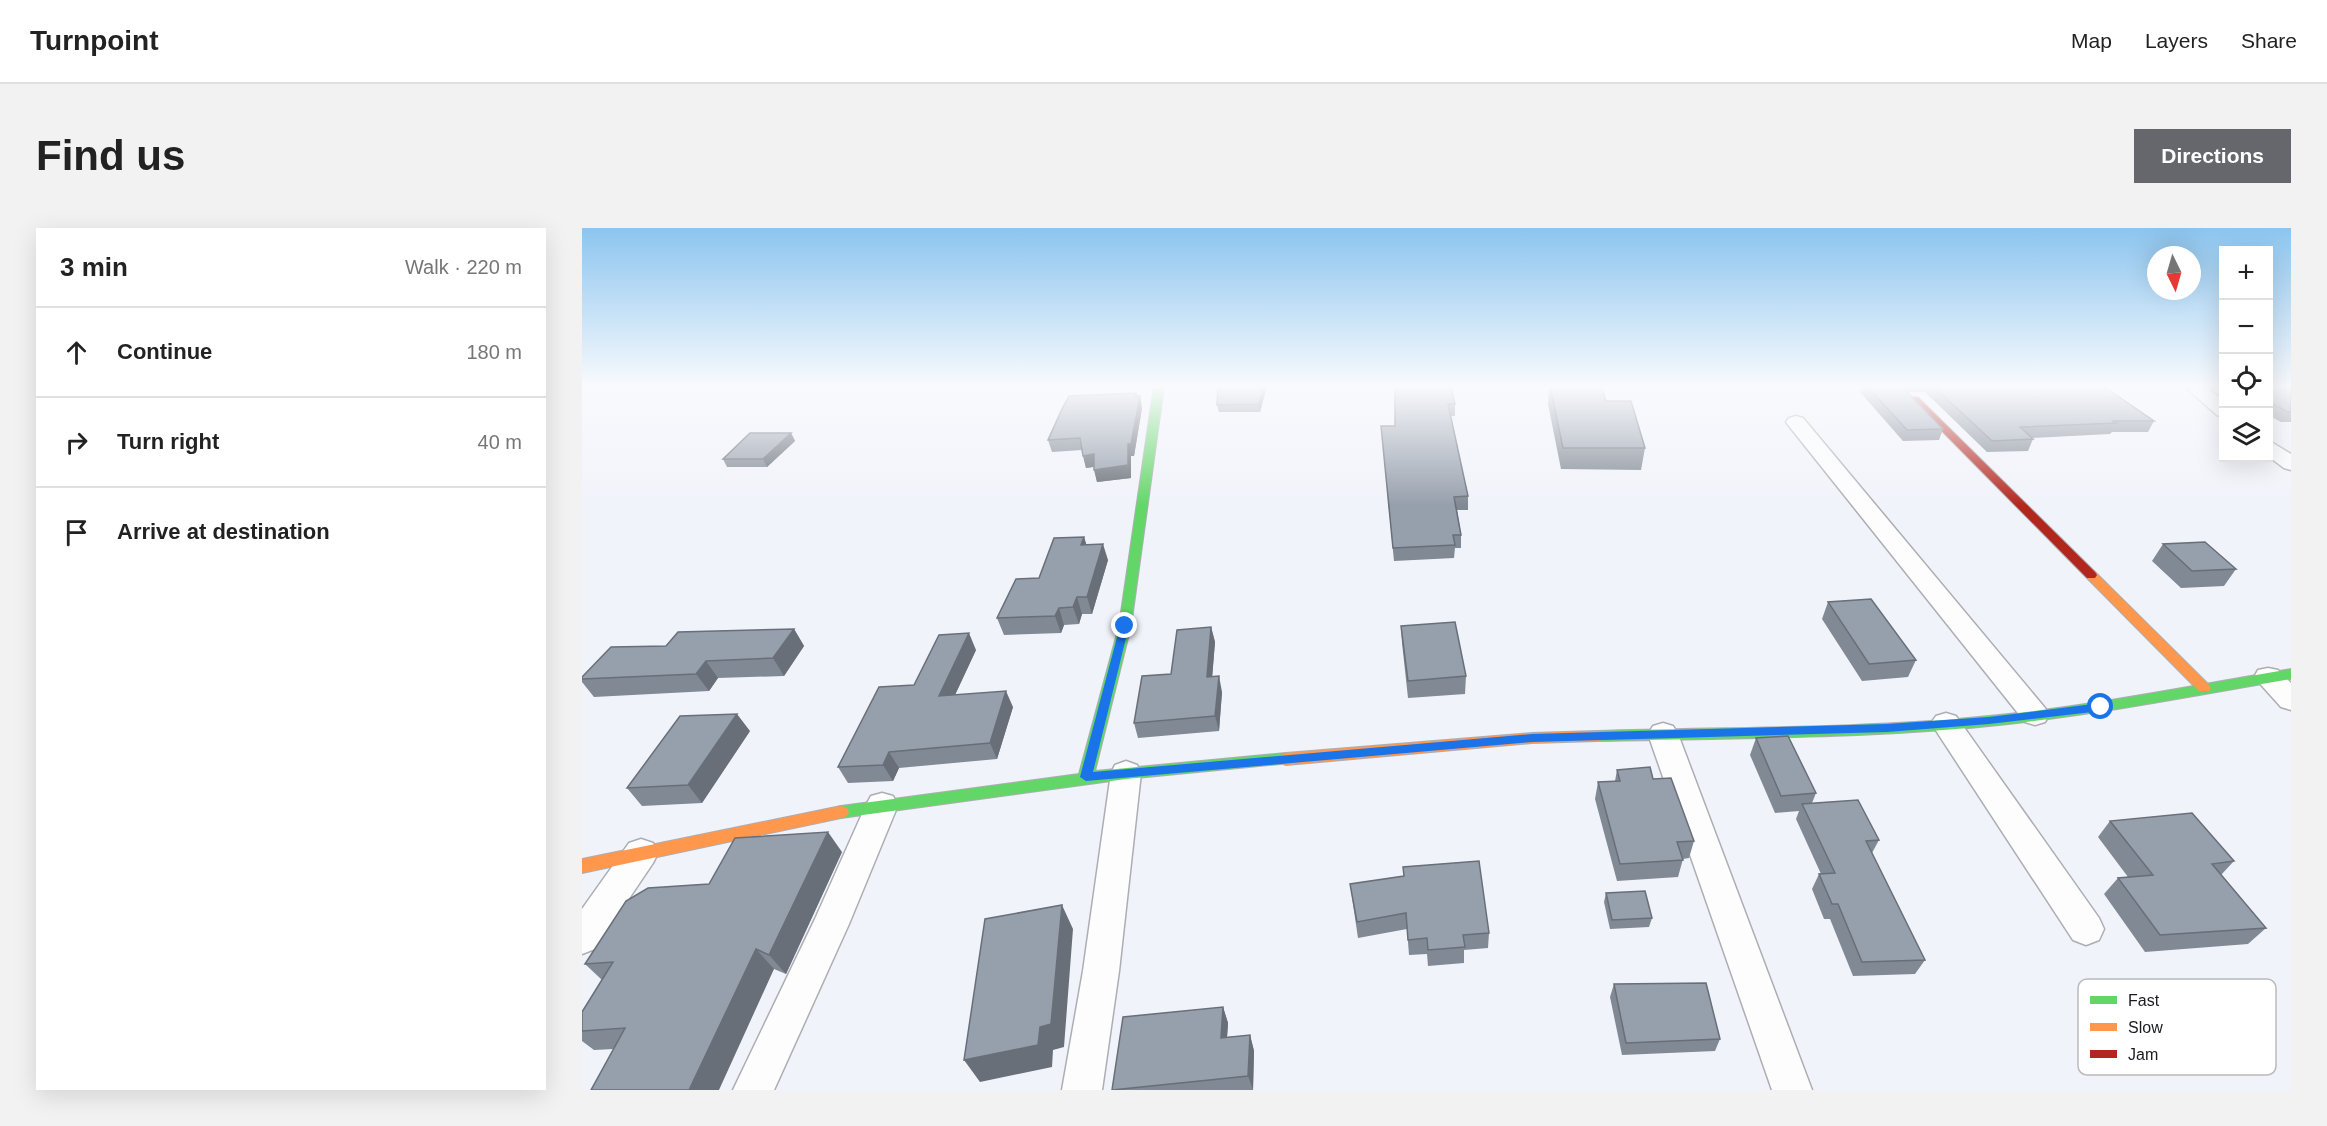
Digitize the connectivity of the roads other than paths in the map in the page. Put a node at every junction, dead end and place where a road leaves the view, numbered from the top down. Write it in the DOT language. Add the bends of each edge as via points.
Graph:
graph roads {
  1 [pos="1153,426"];
  2 [pos="1799,426"];
  3 [pos="1942,426"];
  4 [pos="2273,450"];
  5 [pos="2291,464"];
  6 [pos="2280,675"];
  7 [pos="2205,688"];
  8 [pos="2291,700"];
  9 [pos="2034,715"];
  10 [pos="1946,723"];
  11 [pos="1663,734"];
  12 [pos="1126,773"];
  13 [pos="1086,777"];
  14 [pos="882,805"];
  15 [pos="641,853"];
  16 [pos="582,866"];
  17 [pos="2086,929"];
  18 [pos="582,938"];
  19 [pos="753,1090"];
  20 [pos="1082,1090"];
  21 [pos="1792,1090"];
  1 -- 13 [label="street" via="1125,626"];
  2 -- 9 [label="street"];
  3 -- 7 [label="street"];
  4 -- 5 [label="street"];
  6 -- 7 [label="street"];
  6 -- 8 [label="street"];
  7 -- 9 [label="street"];
  9 -- 10 [label="street"];
  10 -- 11 [label="street"];
  10 -- 17 [label="street"];
  11 -- 12 [label="street" via="1532,738"];
  11 -- 21 [label="street"];
  12 -- 13 [label="street"];
  12 -- 20 [label="street"];
  13 -- 14 [label="street"];
  14 -- 15 [label="street"];
  14 -- 19 [label="street"];
  15 -- 16 [label="street"];
  15 -- 18 [label="street"];
}
